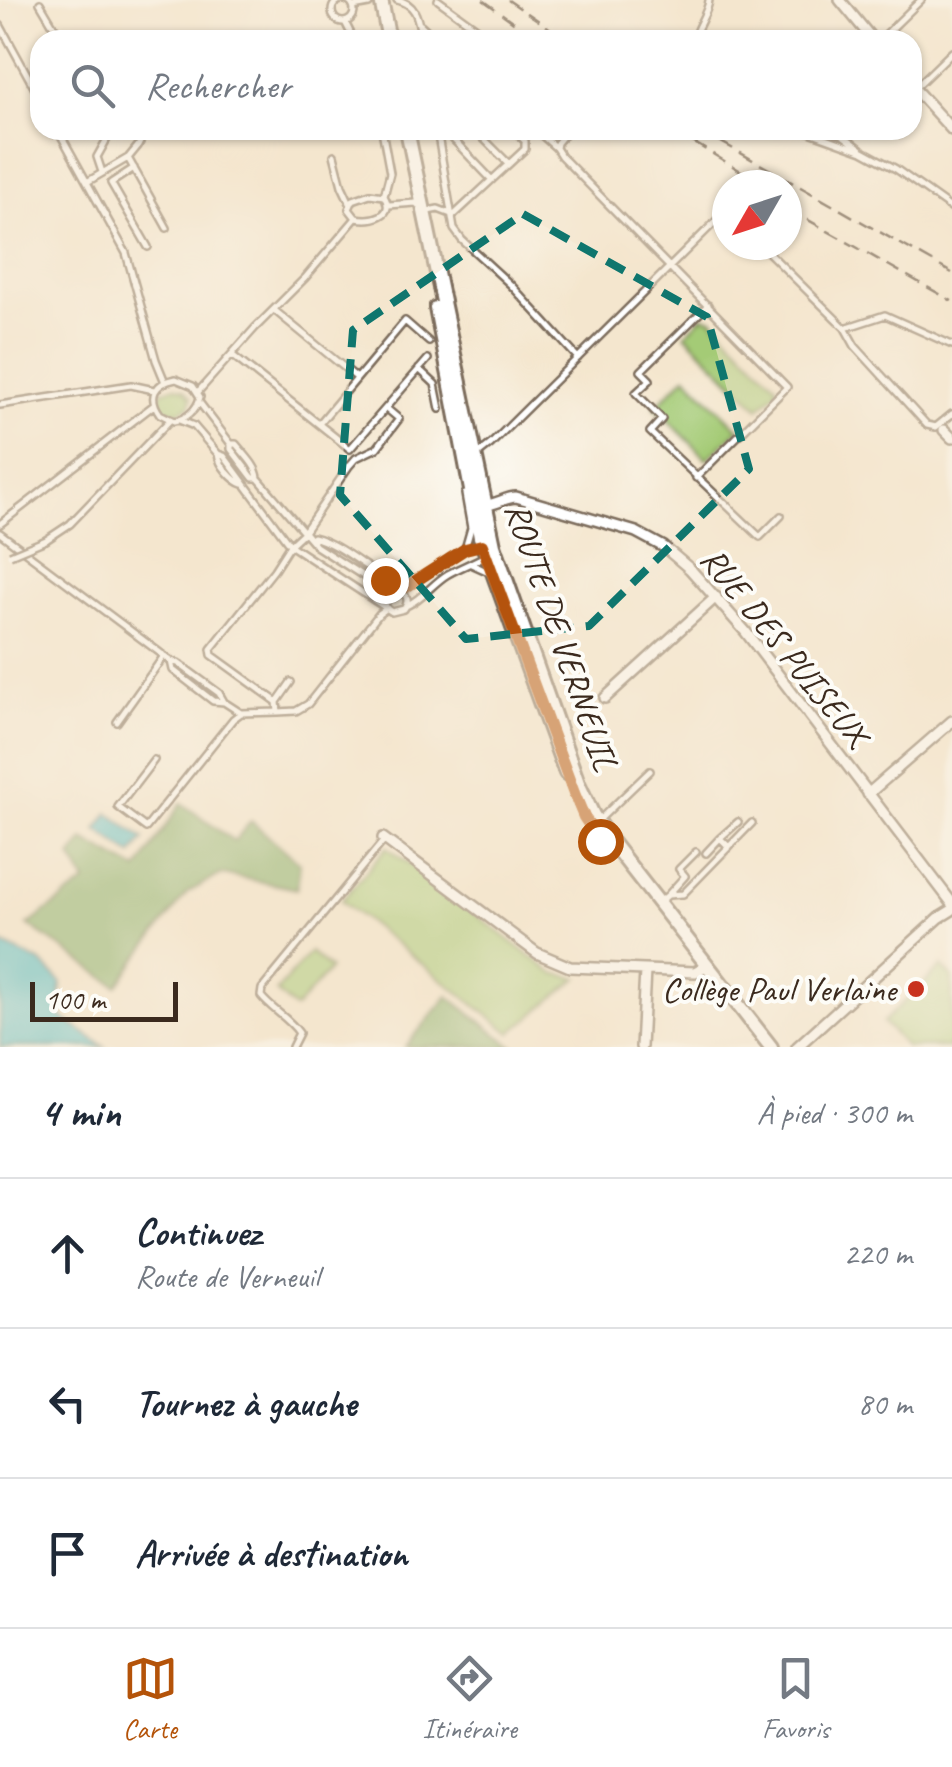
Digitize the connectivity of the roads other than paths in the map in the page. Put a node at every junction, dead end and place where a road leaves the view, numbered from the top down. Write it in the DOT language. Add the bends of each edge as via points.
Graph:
graph roads {
  1 [pos="340,0"];
  2 [pos="397,0"];
  3 [pos="438,0"];
  4 [pos="710,0"];
  5 [pos="840,0"];
  6 [pos="920,0"];
  7 [pos="409,1"];
  8 [pos="375,2"];
  9 [pos="40,3"];
  10 [pos="354,7"];
  11 [pos="345,22"];
  12 [pos="419,23"];
  13 [pos="0,26"];
  14 [pos="56,30"];
  15 [pos="349,30"];
  16 [pos="385,30"];
  17 [pos="420,30"];
  18 [pos="426,30"];
  19 [pos="479,30"];
  20 [pos="696,30"];
  21 [pos="867,30"];
  22 [pos="887,30"];
  23 [pos="952,52"];
  24 [pos="30,80"];
  25 [pos="922,80"];
  26 [pos="922,98"];
  27 [pos="952,130"];
  28 [pos="64,140"];
  29 [pos="106,140"];
  30 [pos="141,140"];
  31 [pos="384,140"];
  32 [pos="408,140"];
  33 [pos="441,140"];
  34 [pos="450,140"];
  35 [pos="485,140"];
  36 [pos="522,140"];
  37 [pos="547,140"];
  38 [pos="560,140"];
  39 [pos="832,140"];
  40 [pos="849,140"];
  41 [pos="556,148"];
  42 [pos="863,151"];
  43 [pos="334,154"];
  44 [pos="128,158"];
  45 [pos="509,164"];
  46 [pos="134,168"];
  47 [pos="102,172"];
  48 [pos="492,180"];
  49 [pos="87,182"];
  50 [pos="384,196"];
  51 [pos="350,203"];
  52 [pos="389,205"];
  53 [pos="420,207"];
  54 [pos="952,209"];
  55 [pos="452,216"];
  56 [pos="356,218"];
  57 [pos="712,225"];
  58 [pos="167,228"];
  59 [pos="148,248"];
  60 [pos="776,260"];
  61 [pos="671,266"];
  62 [pos="708,304"];
  63 [pos="274,310"];
  64 [pos="845,328"];
  65 [pos="430,342"];
  66 [pos="952,345"];
  67 [pos="232,355"];
  68 [pos="578,358"];
  69 [pos="428,359"];
  70 [pos="419,369"];
  71 [pos="357,378"];
  72 [pos="165,382"];
  73 [pos="154,390"];
  74 [pos="198,392"];
  75 [pos="199,402"];
  76 [pos="0,405"];
  77 [pos="154,405"];
  78 [pos="386,408"];
  79 [pos="440,409"];
  80 [pos="952,414"];
  81 [pos="170,420"];
  82 [pos="179,420"];
  83 [pos="319,424"];
  84 [pos="468,460"];
  85 [pos="696,478"];
  86 [pos="470,490"];
  87 [pos="485,506"];
  88 [pos="781,516"];
  89 [pos="0,524"];
  90 [pos="0,533"];
  91 [pos="307,534"];
  92 [pos="290,546"];
  93 [pos="465,549"];
  94 [pos="490,549"];
  95 [pos="0,560"];
  96 [pos="472,564"];
  97 [pos="492,574"];
  98 [pos="404,589"];
  99 [pos="388,592"];
  100 [pos="716,597"];
  101 [pos="387,607"];
  102 [pos="406,607"];
  103 [pos="164,656"];
  104 [pos="291,682"];
  105 [pos="605,698"];
  106 [pos="277,702"];
  107 [pos="278,712"];
  108 [pos="241,713"];
  109 [pos="952,721"];
  110 [pos="116,722"];
  111 [pos="154,760"];
  112 [pos="650,771"];
  113 [pos="868,794"];
  114 [pos="597,822"];
  115 [pos="738,822"];
  116 [pos="752,824"];
  117 [pos="720,838"];
  118 [pos="384,839"];
  119 [pos="729,847"];
  120 [pos="696,852"];
  121 [pos="706,853"];
  122 [pos="657,899"];
  123 [pos="952,907"];
  124 [pos="704,967"];
  125 [pos="645,971"];
  126 [pos="292,1047"];
  127 [pos="641,1047"];
  128 [pos="761,1047"];
  129 [pos="771,1047"];
  130 [pos="798,1047"];
  1 -- 10 [label="lane"];
  1 -- 11 [label="lane" via="332,12"];
  2 -- 7 [label="lane"];
  3 -- 19 [label="lane"];
  4 -- 20 [label="lane"];
  5 -- 21 [label="street"];
  6 -- 22 [label="lane"];
  7 -- 12 [label="lane"];
  8 -- 10 [label="lane"];
  8 -- 16 [label="main road"];
  9 -- 14 [label="lane"];
  10 -- 11 [label="lane"];
  11 -- 15 [label="lane"];
  12 -- 17 [label="lane"];
  12 -- 18 [label="lane"];
  13 -- 24 [label="lane"];
  23 -- 25 [label="lane"];
  26 -- 27 [label="street"];
  28 -- 49 [label="lane"];
  29 -- 47 [label="lane" via="97,157"];
  30 -- 44 [label="lane"];
  31 -- 50 [label="lane" via="390,173"];
  32 -- 53 [label="main road, ROUTE DE VERNEUIL"];
  33 -- 55 [label="lane"];
  34 -- 48 [label="lane"];
  35 -- 45 [label="lane"];
  36 -- 45 [label="lane" via="526,144"];
  37 -- 41 [label="lane"];
  38 -- 41 [label="lane"];
  39 -- 42 [label="lane"];
  40 -- 42 [label="lane"];
  41 -- 61 [label="lane"];
  42 -- 54 [label="lane"];
  43 -- 51 [label="lane"];
  44 -- 46 [label="lane"];
  44 -- 47 [label="lane"];
  45 -- 48 [label="lane"];
  46 -- 58 [label="lane"];
  46 -- 59 [label="lane" via="111,183"];
  47 -- 49 [label="lane"];
  48 -- 55 [label="lane"];
  49 -- 72 [label="lane" via="126,253"];
  50 -- 51 [label="lane"];
  50 -- 52 [label="lane"];
  51 -- 56 [label="lane"];
  52 -- 53 [label="lane"];
  52 -- 56 [label="lane" via="379,218"];
  53 -- 55 [label="lane"];
  53 -- 84 [label="main road, ROUTE DE VERNEUIL"];
  55 -- 68 [label="lane" via="462,240"];
  56 -- 63 [label="lane"];
  57 -- 61 [label="lane"];
  60 -- 64 [label="lane"];
  61 -- 62 [label="lane"];
  61 -- 68 [label="lane"];
  62 -- 85 [label="lane" via="787,388"];
  62 -- 85 [label="lane" via="641,372 650,380 636,393 662,419 650,432"];
  63 -- 67 [label="lane"];
  63 -- 71 [label="lane"];
  64 -- 66 [label="lane" via="885,315"];
  64 -- 80 [label="lane" via="927,425 936,427"];
  65 -- 71 [label="lane" via="405,322"];
  67 -- 74 [label="lane"];
  67 -- 83 [label="lane"];
  68 -- 84 [label="lane"];
  69 -- 70 [label="lane"];
  70 -- 78 [label="lane"];
  70 -- 79 [label="lane" via="435,384"];
  71 -- 83 [label="lane"];
  72 -- 73 [label="lane"];
  72 -- 74 [label="lane" via="181,380"];
  73 -- 76 [label="lane" via="131,385"];
  73 -- 77 [label="lane"];
  74 -- 75 [label="lane"];
  75 -- 82 [label="lane"];
  75 -- 91 [label="lane" via="242,464"];
  77 -- 81 [label="lane"];
  77 -- 89 [label="lane"];
  78 -- 83 [label="lane" via="350,449"];
  78 -- 91 [label="lane" via="400,419 376,448 349,466"];
  81 -- 82 [label="lane"];
  81 -- 95 [label="lane, bridge" via="70,524"];
  82 -- 92 [label="lane" via="224,456"];
  84 -- 86 [label="main road, ROUTE DE VERNEUIL"];
  84 -- 87 [label="main road, ROUTE DE VERNEUIL"];
  84 -- 93 [label="lane" via="464,484 471,528"];
  85 -- 88 [label="lane" via="760,537"];
  86 -- 87 [label="street"];
  86 -- 94 [label="main road, ROUTE DE VERNEUIL"];
  87 -- 94 [label="main road, ROUTE DE VERNEUIL"];
  87 -- 100 [label="street, RUE DES PUISEUX" via="516,497 636,532 674,554"];
  90 -- 103 [label="lane"];
  91 -- 92 [label="lane"];
  91 -- 98 [label="lane"];
  91 -- 99 [label="lane"];
  92 -- 101 [label="lane"];
  92 -- 106 [label="lane" via="211,648"];
  93 -- 94 [label="lane"];
  93 -- 98 [label="lane"];
  94 -- 96 [label="lane"];
  94 -- 97 [label="main road, ROUTE DE VERNEUIL"];
  94 -- 114 [label="main road, ROUTE DE VERNEUIL"];
  96 -- 97 [label="lane"];
  96 -- 102 [label="lane"];
  97 -- 122 [label="main road, ROUTE DE VERNEUIL" via="580,808 600,841"];
  98 -- 99 [label="lane"];
  98 -- 102 [label="lane"];
  99 -- 101 [label="lane"];
  100 -- 105 [label="street"];
  100 -- 113 [label="street, RUE DES PUISEUX"];
  101 -- 102 [label="lane"];
  101 -- 107 [label="lane" via="308,704"];
  103 -- 108 [label="lane"];
  103 -- 110 [label="lane"];
  104 -- 106 [label="lane"];
  106 -- 107 [label="lane"];
  107 -- 108 [label="lane"];
  108 -- 111 [label="lane" via="146,828 118,807"];
  109 -- 113 [label="street"];
  112 -- 114 [label="lane"];
  113 -- 123 [label="street, RUE DES PUISEUX"];
  114 -- 122 [label="main road, ROUTE DE VERNEUIL"];
  115 -- 117 [label="lane"];
  116 -- 119 [label="lane"];
  117 -- 119 [label="lane"];
  117 -- 121 [label="lane"];
  118 -- 125 [label="street" via="537,954 570,967"];
  118 -- 126 [label="lane" via="262,989 261,996 300,1033"];
  119 -- 122 [label="lane" via="682,894"];
  120 -- 122 [label="lane" via="679,870 685,876"];
  122 -- 124 [label="main road, ROUTE DE VERNEUIL"];
  123 -- 130 [label="street"];
  124 -- 125 [label="street"];
  124 -- 128 [label="main road, ROUTE DE VERNEUIL"];
  124 -- 129 [label="main road, ROUTE DE VERNEUIL"];
  125 -- 127 [label="street"];
}
